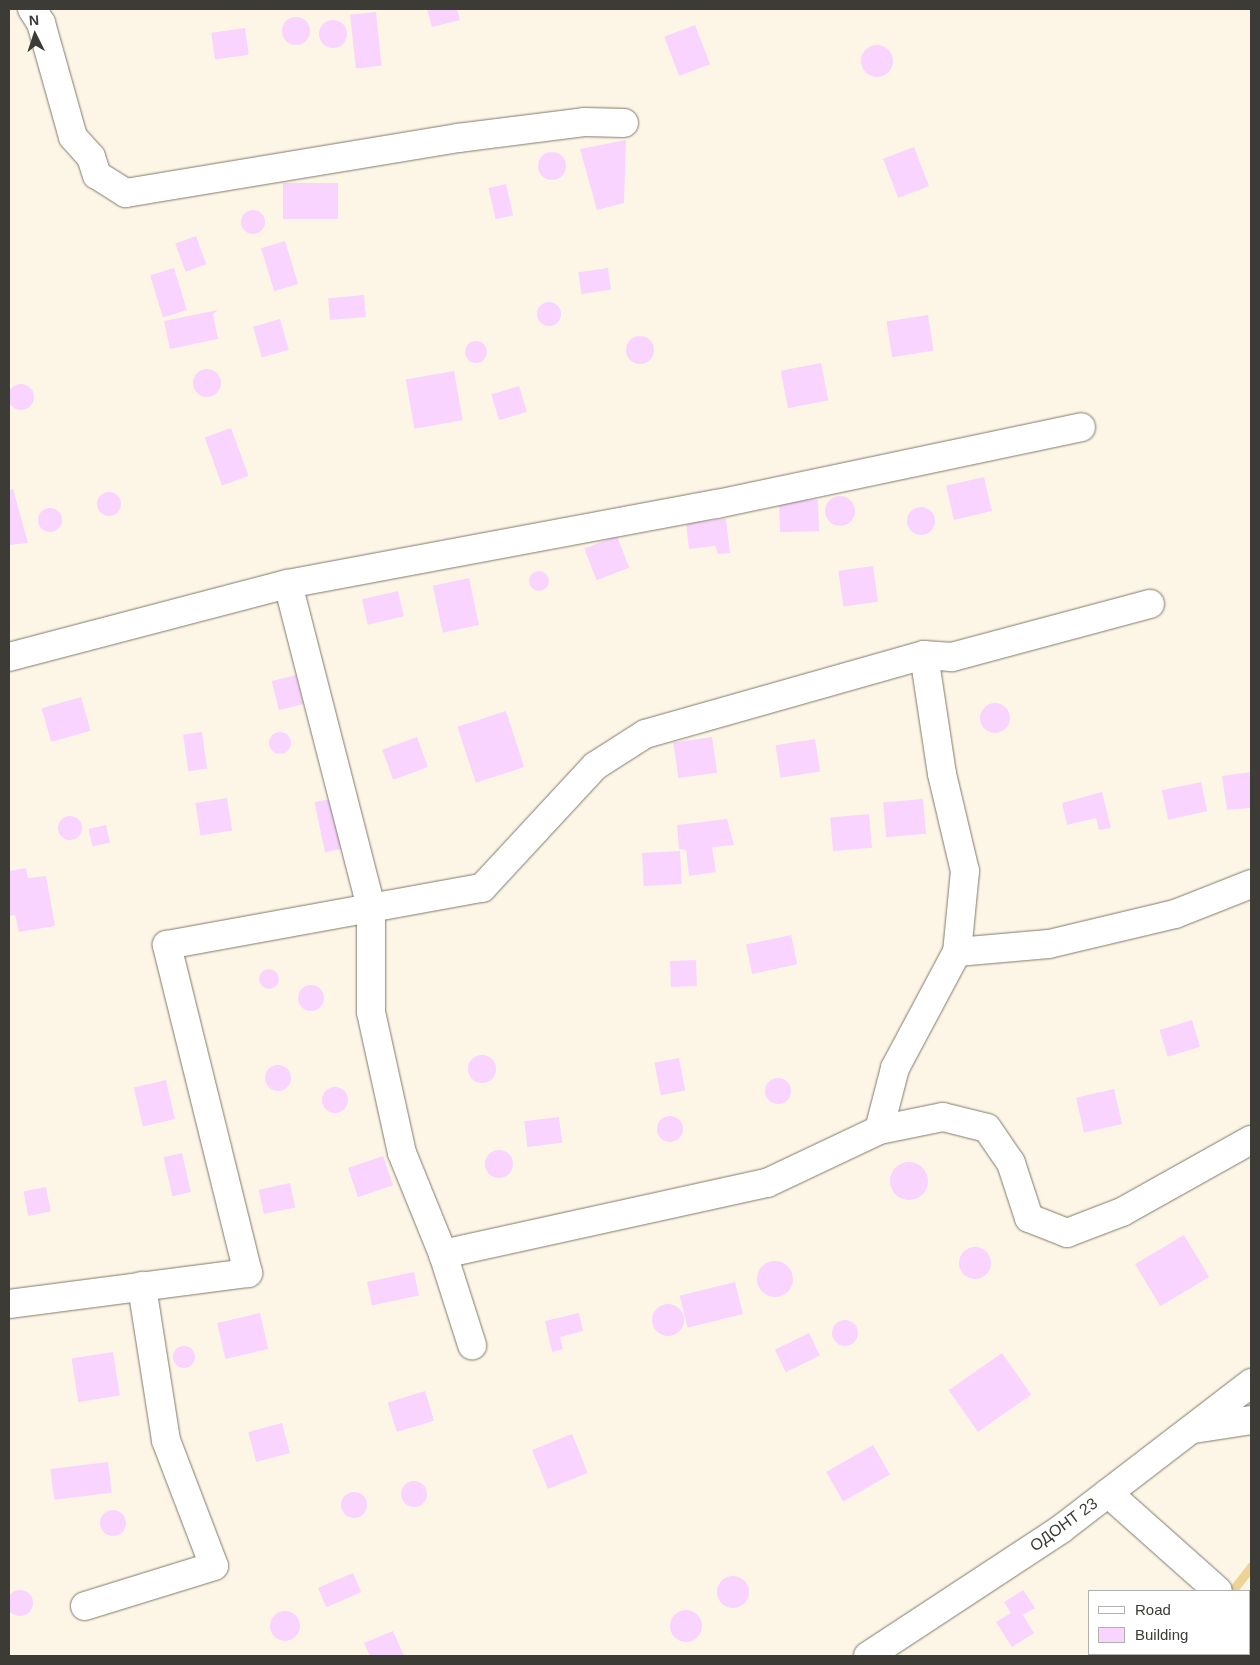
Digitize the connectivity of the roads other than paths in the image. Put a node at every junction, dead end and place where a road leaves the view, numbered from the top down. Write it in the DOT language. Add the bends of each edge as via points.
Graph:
graph roads {
  1 [pos="32,9"];
  2 [pos="624,123"];
  3 [pos="1080,427"];
  4 [pos="288,584"];
  5 [pos="1150,604"];
  6 [pos="924,655"];
  7 [pos="9,658"];
  8 [pos="1251,884"];
  9 [pos="372,906"];
  10 [pos="958,952"];
  11 [pos="879,1130"];
  12 [pos="1251,1140"];
  13 [pos="443,1254"];
  14 [pos="142,1286"];
  15 [pos="9,1304"];
  16 [pos="472,1345"];
  17 [pos="1251,1383"];
  18 [pos="1251,1420"];
  19 [pos="1191,1429"];
  20 [pos="1108,1493"];
  21 [pos="1214,1588"];
  22 [pos="85,1606"];
  23 [pos="868,1656"];
  1 -- 2 [label="street" via="41,23 73,137 91,158 97,175 126,193 458,138 584,122"];
  3 -- 4 [label="street" via="717,504"];
  4 -- 7 [label="street"];
  4 -- 9 [label="street"];
  5 -- 6 [label="street" via="952,657"];
  6 -- 9 [label="street" via="645,734 595,766 482,888"];
  6 -- 10 [label="street" via="942,774 965,871"];
  8 -- 10 [label="street" via="1175,914 1049,944"];
  9 -- 13 [label="street" via="370,1012 402,1153"];
  9 -- 14 [label="street" via="167,945 248,1274"];
  10 -- 11 [label="street" via="895,1068"];
  11 -- 12 [label="street" via="943,1117 987,1128 1011,1163 1029,1218 1066,1233 1122,1212"];
  11 -- 13 [label="street" via="767,1184"];
  13 -- 16 [label="street"];
  14 -- 15 [label="street"];
  14 -- 22 [label="street" via="166,1440 214,1566"];
  17 -- 19 [label="street, ОДОНТ 23"];
  18 -- 19 [label="street"];
  19 -- 20 [label="street, ОДОНТ 23"];
  20 -- 21 [label="street"];
  20 -- 23 [label="street, ОДОНТ 23"];
}
